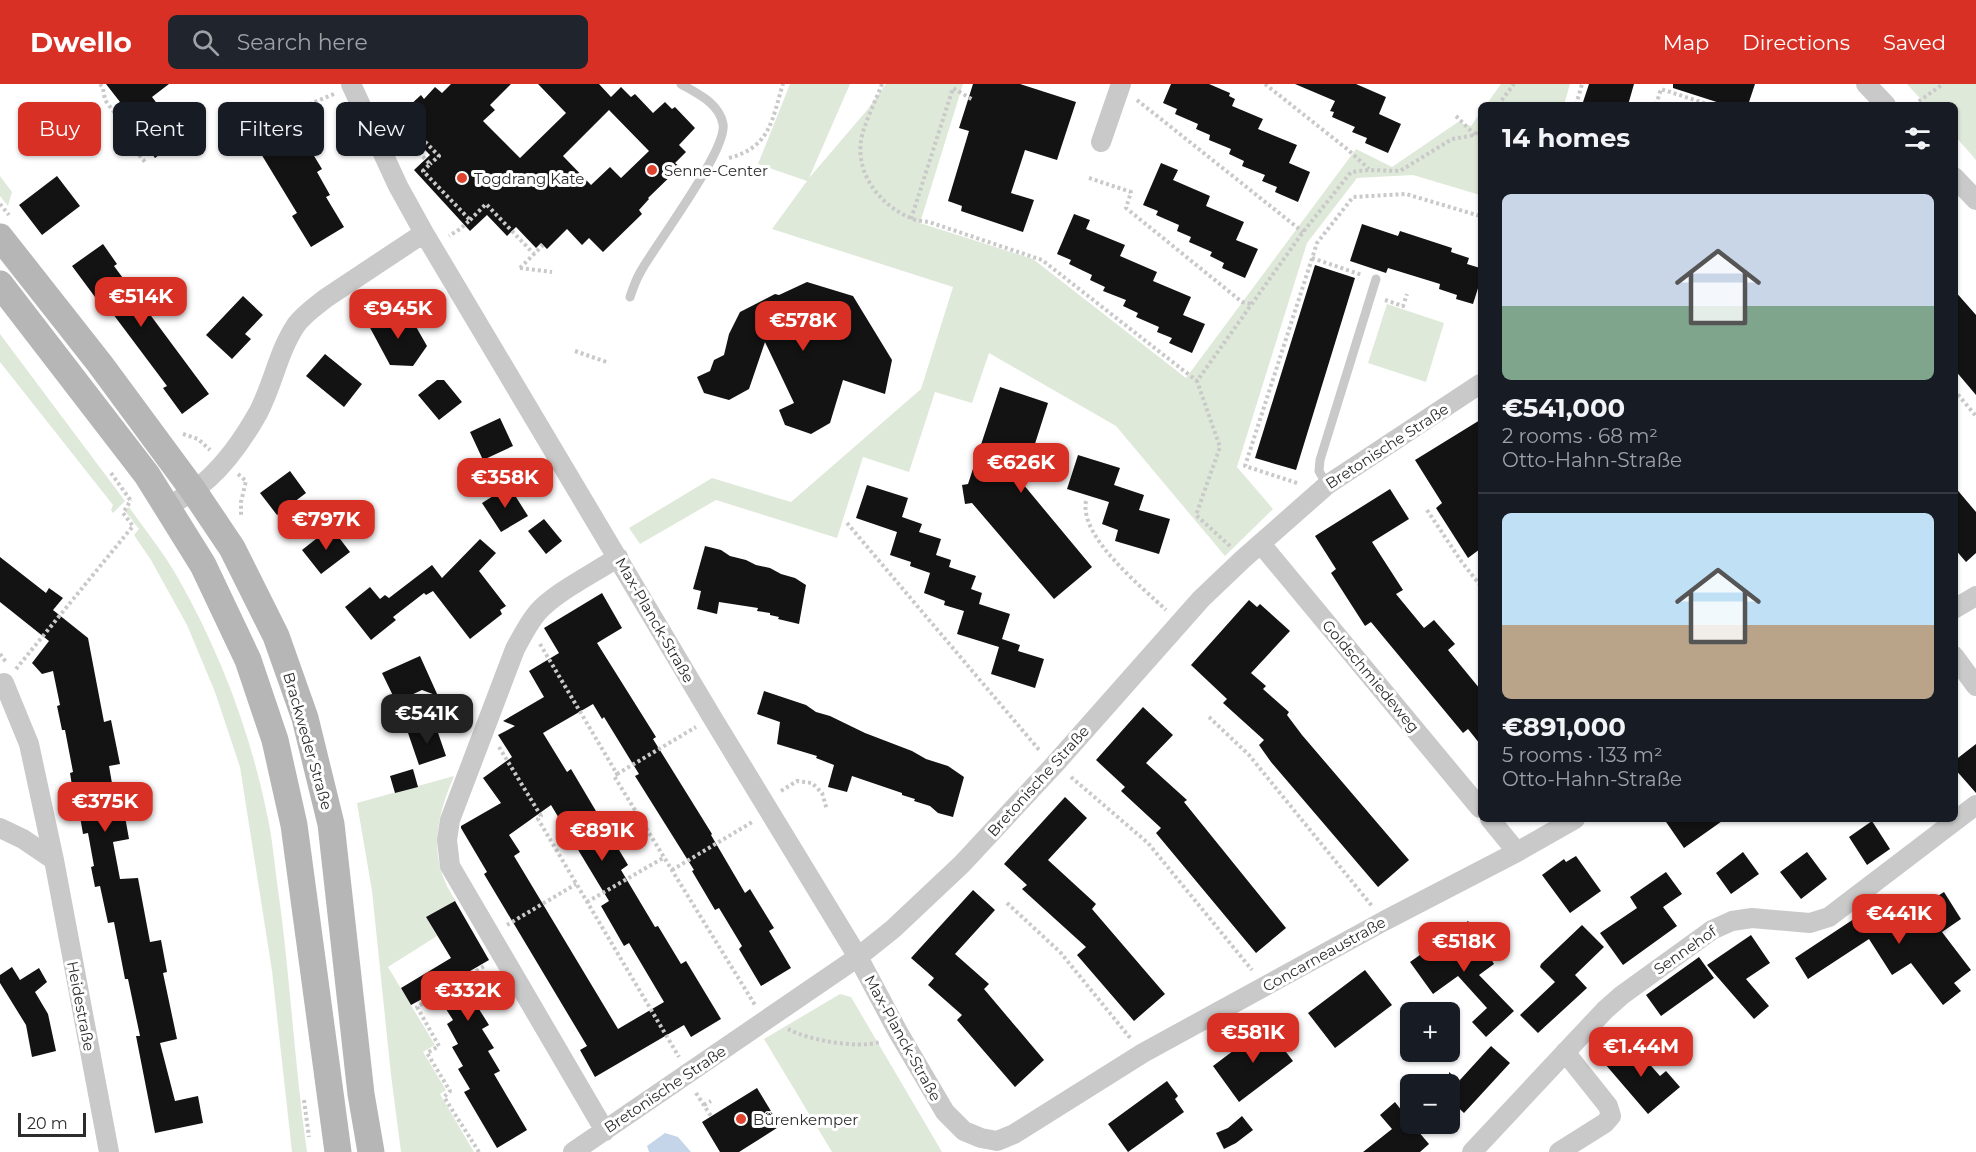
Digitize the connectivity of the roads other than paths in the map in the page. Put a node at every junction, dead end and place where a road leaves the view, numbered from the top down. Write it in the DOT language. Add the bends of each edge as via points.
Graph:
graph roads {
  1 [pos="681,84"];
  2 [pos="1866,84"];
  3 [pos="1121,85"];
  4 [pos="351,86"];
  5 [pos="1883,102"];
  6 [pos="1101,142"];
  7 [pos="1958,181"];
  8 [pos="1976,200"];
  9 [pos="424,233"];
  10 [pos="0,237"];
  11 [pos="1376,279"];
  12 [pos="0,284"];
  13 [pos="630,297"];
  14 [pos="1478,385"];
  15 [pos="194,490"];
  16 [pos="1320,490"];
  17 [pos="167,508"];
  18 [pos="1261,544"];
  19 [pos="618,557"];
  20 [pos="1976,596"];
  21 [pos="1958,607"];
  22 [pos="1958,661"];
  23 [pos="4,683"];
  24 [pos="1976,686"];
  25 [pos="1976,805"];
  26 [pos="1478,806"];
  27 [pos="1958,819"];
  28 [pos="1492,822"];
  29 [pos="1570,822"];
  30 [pos="1954,822"];
  31 [pos="0,828"];
  32 [pos="1517,852"];
  33 [pos="54,860"];
  34 [pos="858,957"];
  35 [pos="1565,1052"];
  36 [pos="605,1131"];
  37 [pos="981,1138"];
  38 [pos="109,1152"];
  39 [pos="338,1152"];
  40 [pos="371,1152"];
  41 [pos="573,1152"];
  42 [pos="1473,1152"];
  43 [pos="1558,1152"];
  1 -- 13 [label="lane" via="716,107 724,125 723,136 680,213 642,270"];
  2 -- 5 [label="street"];
  3 -- 6 [label="street"];
  4 -- 9 [label="street, Max-Planck-Straße"];
  7 -- 8 [label="street"];
  9 -- 15 [label="street" via="326,298 297,323 250,427 224,462"];
  9 -- 19 [label="street, Max-Planck-Straße"];
  10 -- 15 [label="main road, Brackweder Straße"];
  11 -- 16 [label="lane" via="1320,460"];
  12 -- 17 [label="main road, Brackweder Straße" via="147,475"];
  14 -- 16 [label="street, Bretonische Straße"];
  15 -- 17 [label="street"];
  15 -- 40 [label="main road, Brackweder Straße" via="232,548 276,636 305,718 331,824"];
  16 -- 18 [label="street, Bretonische Straße"];
  17 -- 39 [label="main road, Brackweder Straße" via="203,565 248,660 275,740 294,825"];
  18 -- 26 [label="street, Goldschmiedeweg"];
  18 -- 34 [label="street, Bretonische Straße" via="1179,622 1055,764 938,888"];
  19 -- 34 [label="street, Max-Planck-Straße"];
  19 -- 36 [label="street" via="555,598 526,628 450,820 447,840 450,866"];
  20 -- 21 [label="street"];
  22 -- 24 [label="street"];
  23 -- 33 [label="street, Heidestraße" via="29,744"];
  25 -- 27 [label="street, Sennehof"];
  28 -- 32 [label="street"];
  29 -- 32 [label="street, Concarneaustraße"];
  30 -- 35 [label="street, Sennehof" via="1829,917 1810,923 1752,918 1712,930 1622,995"];
  31 -- 33 [label="street"];
  32 -- 37 [label="street, Concarneaustraße" via="1143,1053 1014,1134 997,1141"];
  33 -- 38 [label="street, Heidestraße"];
  34 -- 36 [label="street, Bretonische Straße"];
  34 -- 37 [label="street, Max-Planck-Straße" via="945,1112 964,1131"];
  35 -- 42 [label="street, Sennehof"];
  35 -- 43 [label="street" via="1608,1106 1611,1116"];
  36 -- 41 [label="street, Bretonische Straße"];
}
